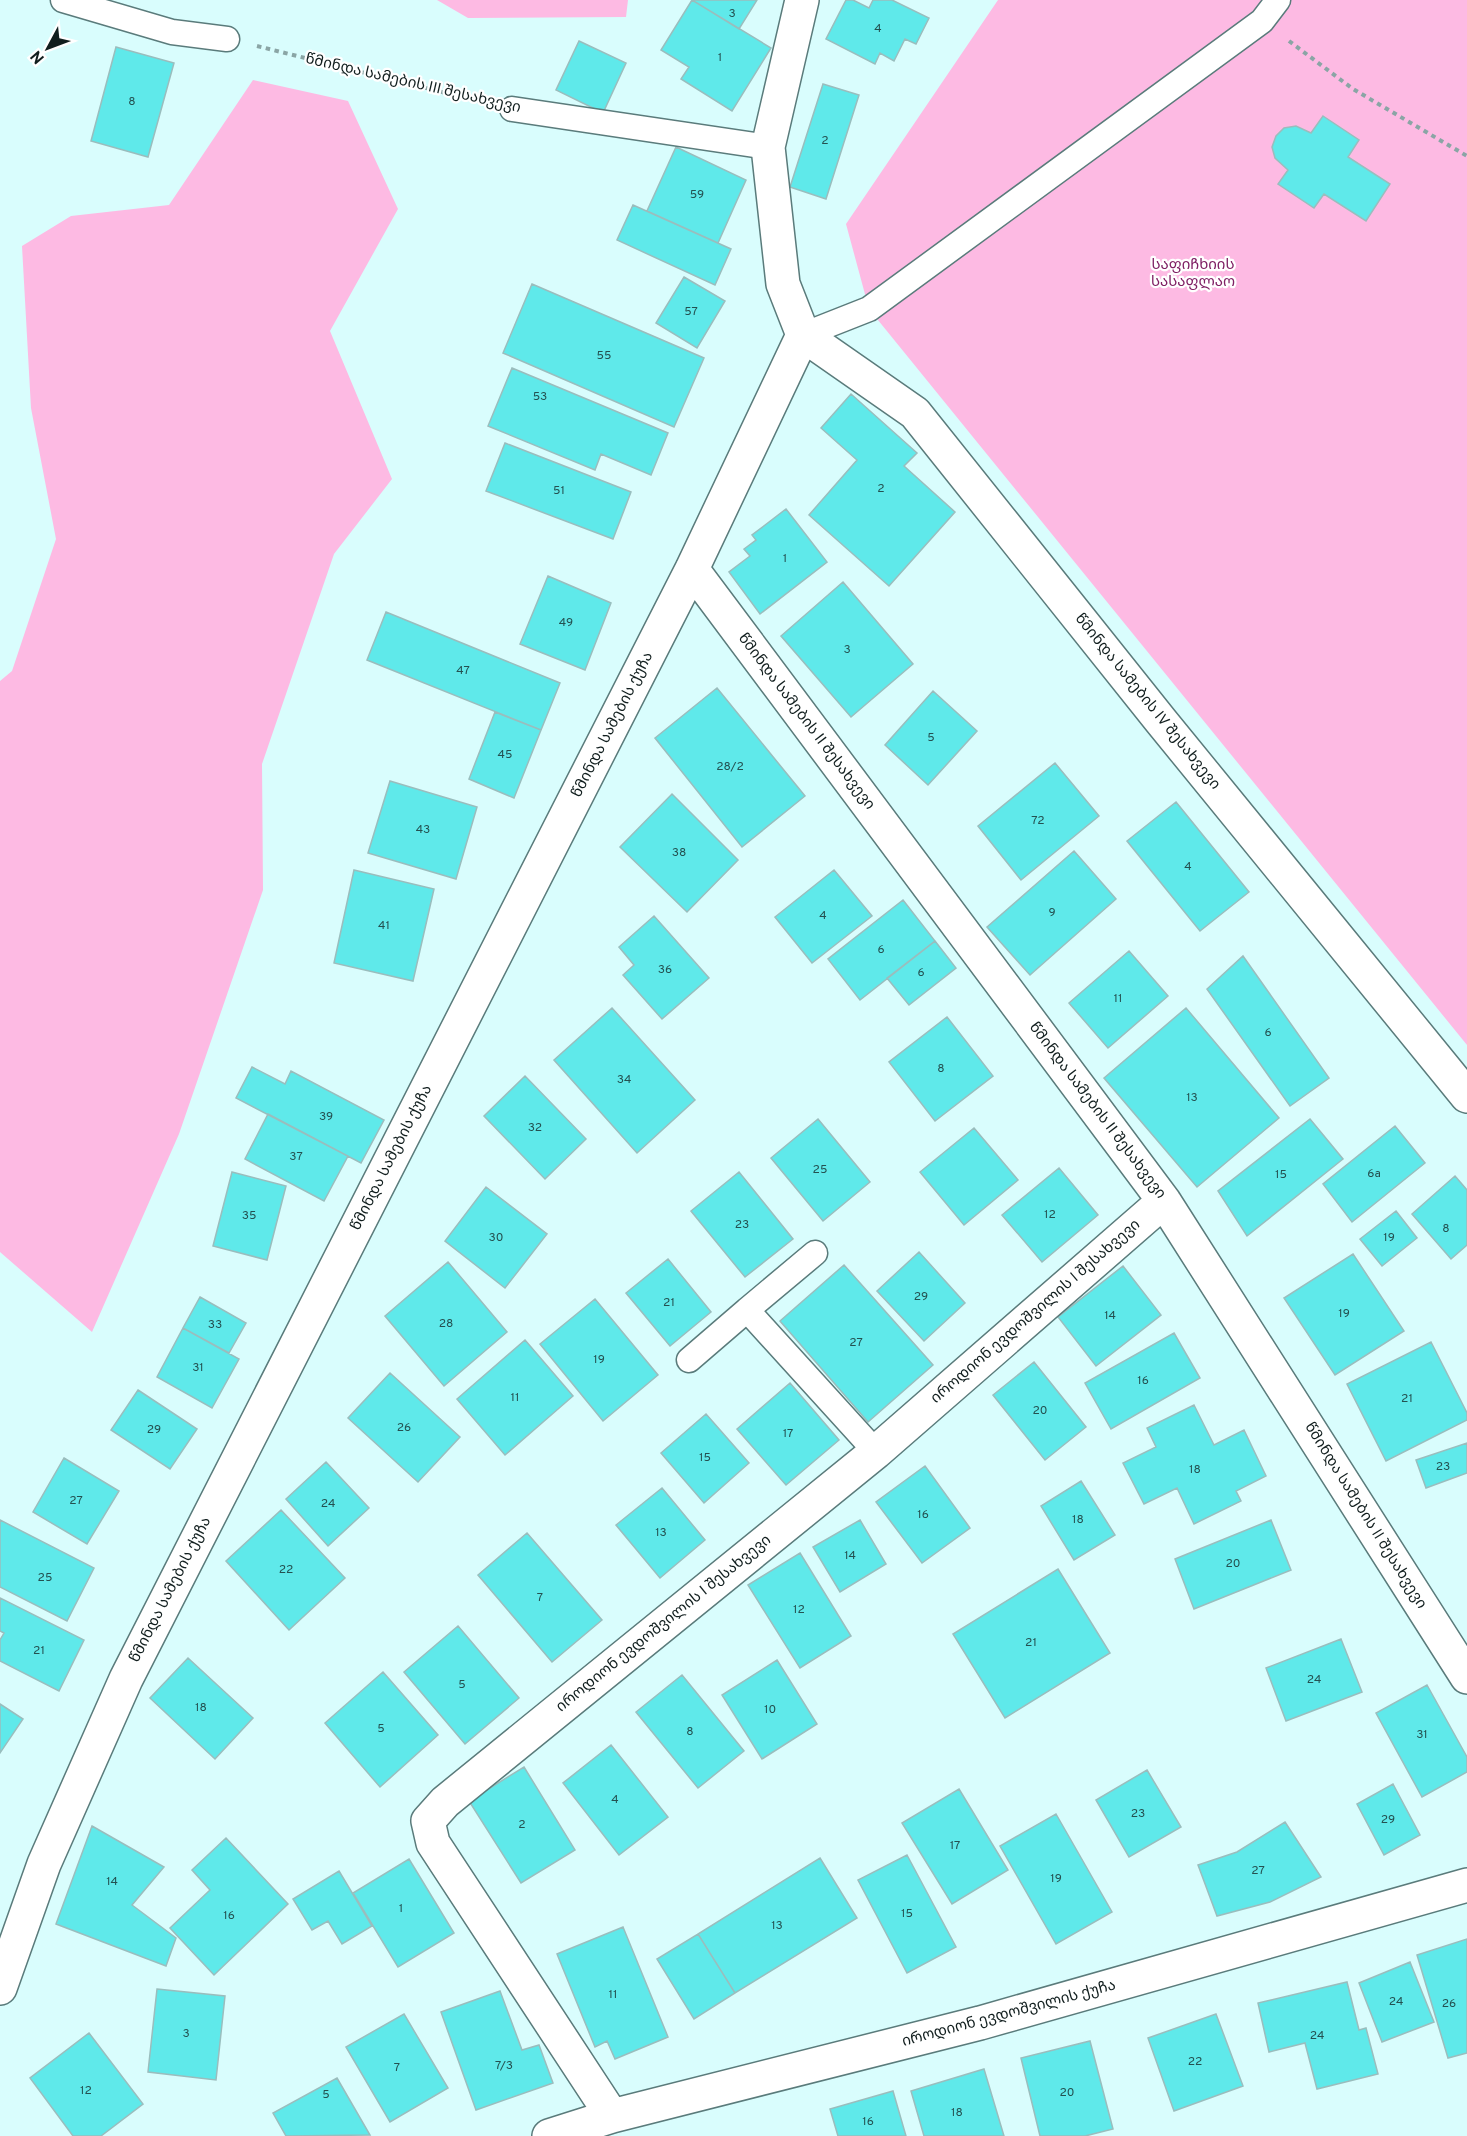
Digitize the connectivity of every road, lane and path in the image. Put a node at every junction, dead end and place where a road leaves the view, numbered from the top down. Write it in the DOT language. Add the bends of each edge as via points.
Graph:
graph roads {
  1 [pos="63,0"];
  2 [pos="802,0"];
  3 [pos="1278,0"];
  4 [pos="1262,21"];
  5 [pos="227,39"];
  6 [pos="512,109"];
  7 [pos="768,147"];
  8 [pos="1467,156"];
  9 [pos="803,334"];
  10 [pos="692,569"];
  11 [pos="1467,1096"];
  12 [pos="1164,1201"];
  13 [pos="815,1253"];
  14 [pos="747,1310"];
  15 [pos="689,1360"];
  16 [pos="876,1452"];
  17 [pos="1467,1677"];
  18 [pos="1467,1885"];
  19 [pos="0,1989"];
  20 [pos="612,2116"];
  21 [pos="549,2136"];
  1 -- 5 [label="lane" via="172,32"];
  2 -- 7 [label="street"];
  3 -- 4 [label="lane"];
  4 -- 8 [label="path" via="1353,89"];
  4 -- 9 [label="lane" via="869,309"];
  5 -- 6 [label="path, წმინდა სამების III შესახვევი"];
  6 -- 7 [label="lane, წმინდა სამების III შესახვევი"];
  7 -- 9 [label="street" via="783,284"];
  9 -- 10 [label="street, წმინდა სამების ქუჩა"];
  9 -- 11 [label="street, წმინდა სამების IV შესახვევი" via="915,413"];
  10 -- 12 [label="street, წმინდა სამების II შესახვევი"];
  10 -- 19 [label="street, წმინდა სამების ქუჩა" via="126,1679 44,1864"];
  12 -- 16 [label="street, იროდიონ ევდოშვილის I შესახვევი"];
  12 -- 17 [label="street, წმინდა სამების II შესახვევი"];
  13 -- 14 [label="lane"];
  14 -- 15 [label="lane"];
  14 -- 16 [label="lane"];
  16 -- 20 [label="street, იროდიონ ევდოშვილის I შესახვევი" via="445,1802 428,1821 432,1843"];
  18 -- 20 [label="street, იროდიონ ევდოშვილის ქუჩა" via="980,2024"];
  20 -- 21 [label="street, იროდიონ ევდოშვილის ქუჩა"];
}
